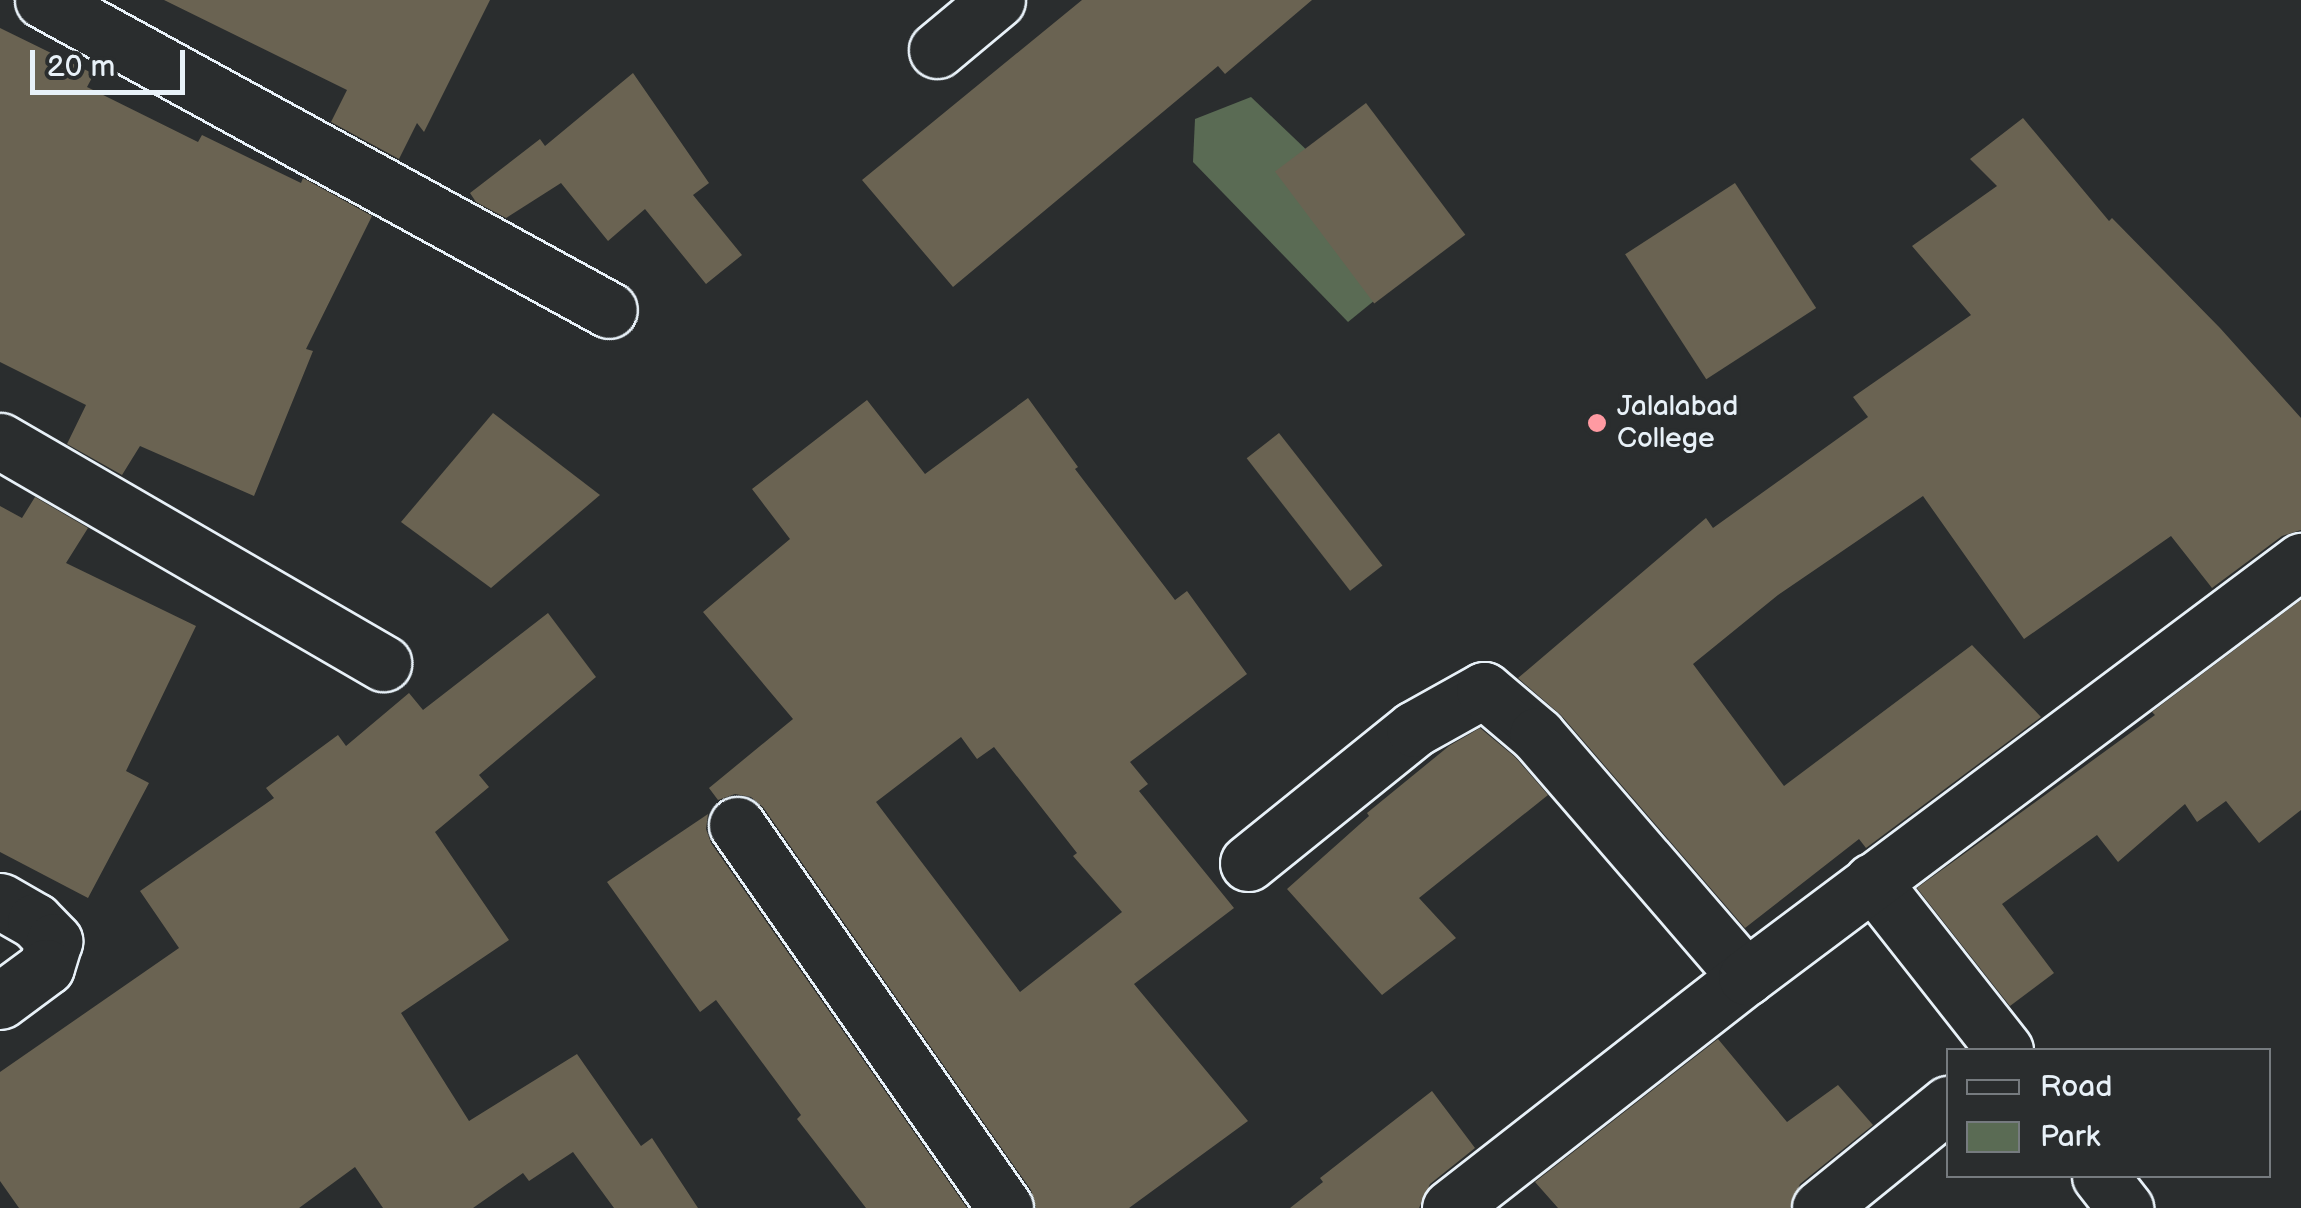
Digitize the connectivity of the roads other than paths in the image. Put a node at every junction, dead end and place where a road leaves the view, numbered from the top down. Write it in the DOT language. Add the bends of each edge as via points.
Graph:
graph roads {
  1 [pos="44,0"];
  2 [pos="997,0"];
  3 [pos="936,50"];
  4 [pos="609,310"];
  5 [pos="0,441"];
  6 [pos="2301,561"];
  7 [pos="383,663"];
  8 [pos="737,825"];
  9 [pos="1248,863"];
  10 [pos="1872,881"];
  11 [pos="0,900"];
  12 [pos="1746,977"];
  13 [pos="0,1001"];
  14 [pos="2003,1048"];
  15 [pos="1946,1106"];
  16 [pos="2102,1178"];
  17 [pos="1005,1208"];
  18 [pos="1450,1208"];
  19 [pos="1820,1208"];
  20 [pos="2124,1208"];
  1 -- 4 [label="street"];
  2 -- 3 [label="street"];
  5 -- 7 [label="street"];
  6 -- 10 [label="street"];
  8 -- 17 [label="street"];
  9 -- 12 [label="street" via="1414,729 1484,690 1536,735"];
  10 -- 12 [label="street"];
  10 -- 14 [label="street"];
  11 -- 13 [label="street" via="54,941 46,967"];
  12 -- 18 [label="street"];
  15 -- 19 [label="street"];
  16 -- 20 [label="street"];
}
